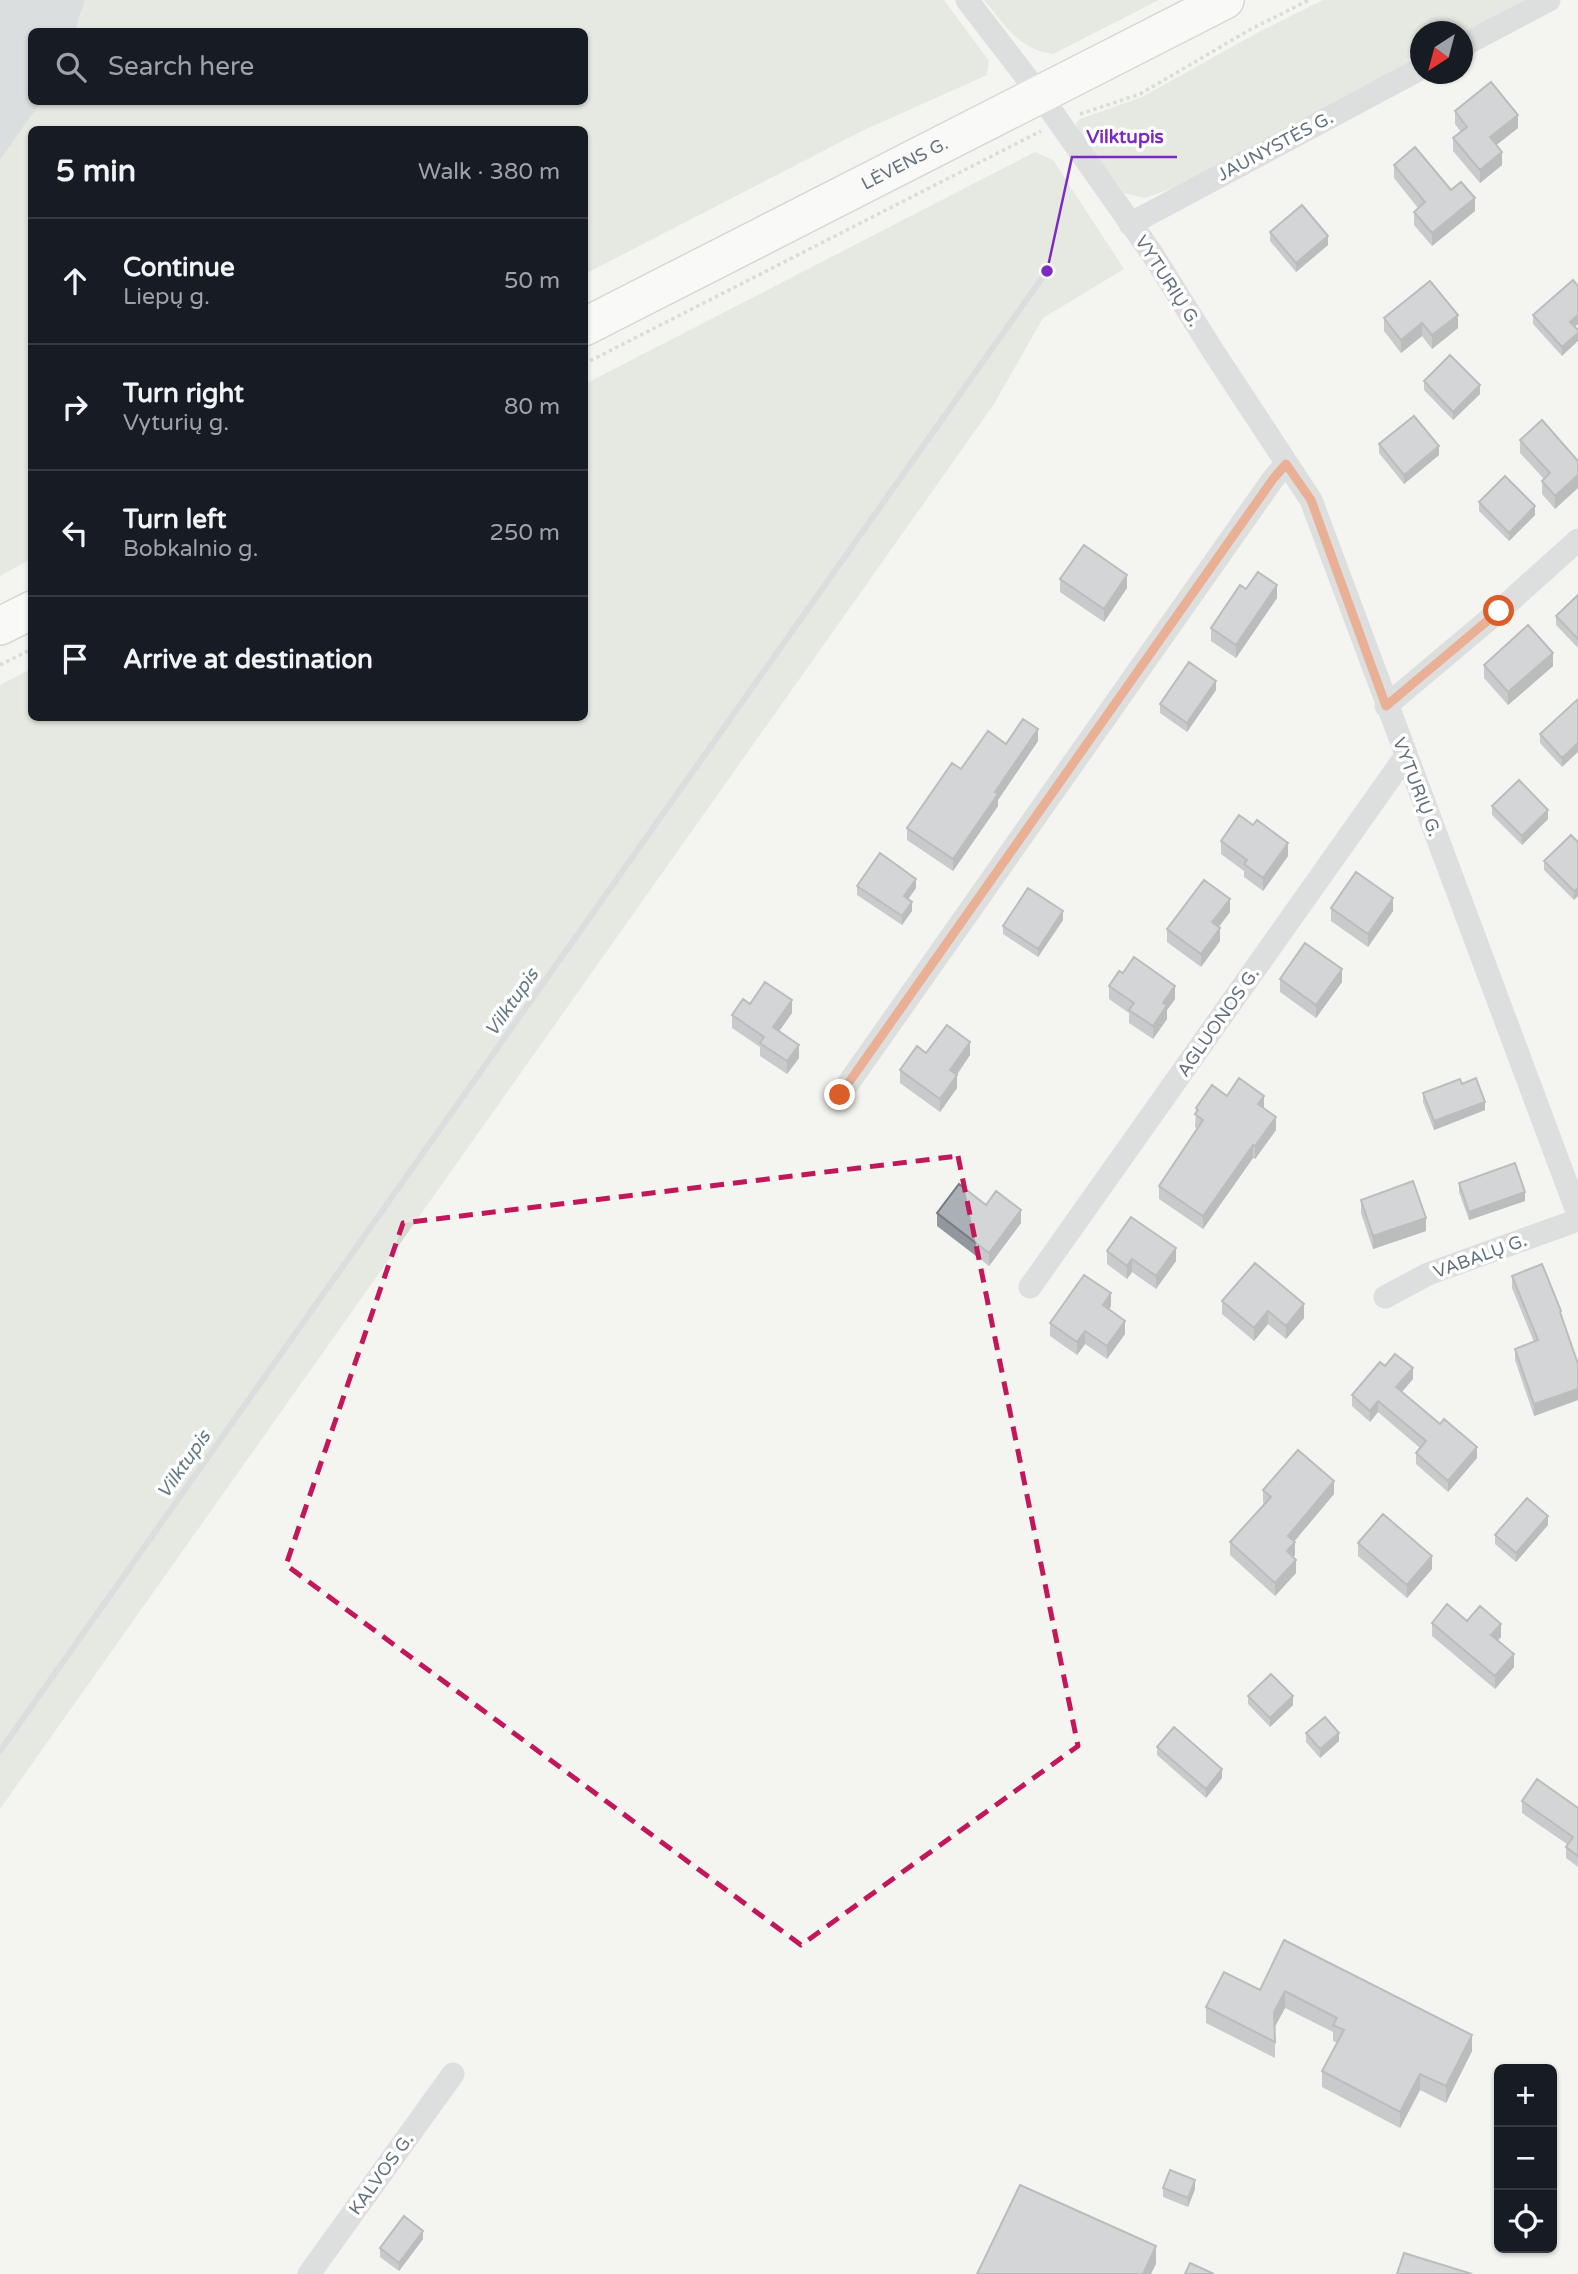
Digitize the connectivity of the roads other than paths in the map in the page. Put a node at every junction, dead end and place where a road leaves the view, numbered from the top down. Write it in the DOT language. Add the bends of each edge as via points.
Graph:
graph roads {
  1 [pos="967,0"];
  2 [pos="1225,0"];
  3 [pos="1549,0"];
  4 [pos="1473,40"];
  5 [pos="1410,74"];
  6 [pos="1048,108"];
  7 [pos="1130,224"];
  8 [pos="588,325"];
  9 [pos="1286,464"];
  10 [pos="1578,540"];
  11 [pos="28,612"];
  12 [pos="0,626"];
  13 [pos="1386,706"];
  14 [pos="1405,757"];
  15 [pos="840,1095"];
  16 [pos="1578,1214"];
  17 [pos="1578,1220"];
  18 [pos="1030,1287"];
  19 [pos="1385,1297"];
  20 [pos="453,2074"];
  21 [pos="309,2274"];
  1 -- 6 [label="street, VYTURIŲ G."];
  2 -- 6 [label="main road, LĖVENS G."];
  3 -- 4 [label="street"];
  5 -- 7 [label="street, JAUNYSTĖS G."];
  6 -- 7 [label="street, VYTURIŲ G."];
  6 -- 8 [label="main road, LĖVENS G."];
  7 -- 9 [label="street, VYTURIŲ G."];
  9 -- 13 [label="street, VYTURIŲ G." via="1311,500"];
  9 -- 15 [label="street"];
  10 -- 13 [label="street"];
  11 -- 12 [label="main road"];
  13 -- 14 [label="street, VYTURIŲ G."];
  14 -- 16 [label="street, VYTURIŲ G."];
  14 -- 18 [label="street, AGLUONOS G."];
  17 -- 19 [label="street, VABALŲ G." via="1428,1274"];
  20 -- 21 [label="street, KALVOS G."];
}
